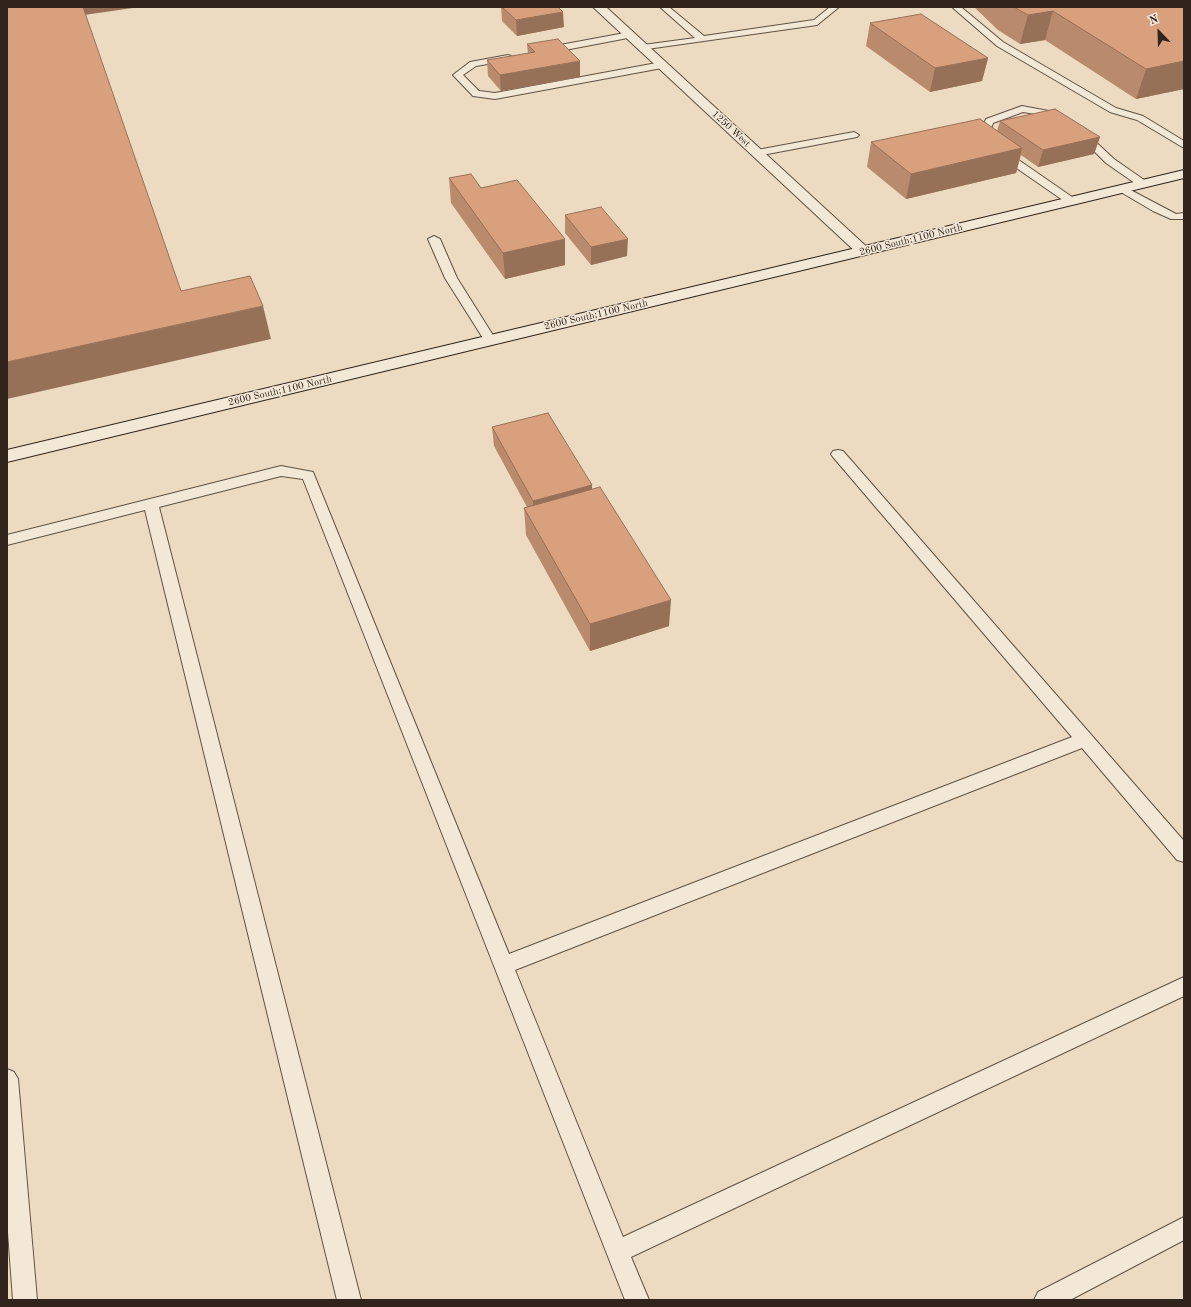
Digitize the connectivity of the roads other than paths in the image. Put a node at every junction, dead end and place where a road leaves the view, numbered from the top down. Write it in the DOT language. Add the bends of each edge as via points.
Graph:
graph roads {
  1 [pos="599,7"];
  2 [pos="664,7"];
  3 [pos="835,7"];
  4 [pos="956,7"];
  5 [pos="630,35"];
  6 [pos="702,39"];
  7 [pos="643,48"];
  8 [pos="536,53"];
  9 [pos="520,56"];
  10 [pos="662,66"];
  11 [pos="1178,132"];
  12 [pos="1167,134"];
  13 [pos="854,135"];
  14 [pos="1184,145"];
  15 [pos="757,153"];
  16 [pos="1184,174"];
  17 [pos="1143,184"];
  18 [pos="1123,188"];
  19 [pos="1071,201"];
  20 [pos="1184,216"];
  21 [pos="434,239"];
  22 [pos="863,251"];
  23 [pos="490,340"];
  24 [pos="838,454"];
  25 [pos="7,456"];
  26 [pos="151,504"];
  27 [pos="7,540"];
  28 [pos="1085,739"];
  29 [pos="1184,854"];
  30 [pos="504,965"];
  31 [pos="1184,986"];
  32 [pos="7,1079"];
  33 [pos="1184,1228"];
  34 [pos="618,1251"];
  35 [pos="25,1300"];
  36 [pos="349,1300"];
  37 [pos="638,1300"];
  38 [pos="1046,1300"];
  1 -- 5 [label="main road, 1250 West"];
  2 -- 6 [label="lane"];
  3 -- 6 [label="lane" via="817,22"];
  4 -- 12 [label="lane" via="1000,44 1114,110 1140,118"];
  5 -- 7 [label="main road, 1250 West"];
  5 -- 8 [label="lane"];
  6 -- 7 [label="lane"];
  7 -- 10 [label="main road, 1250 West"];
  9 -- 10 [label="lane" via="473,64 458,75 476,94 495,96"];
  10 -- 15 [label="main road, 1250 West"];
  11 -- 12 [label="lane"];
  12 -- 14 [label="lane"];
  13 -- 15 [label="lane"];
  15 -- 22 [label="main road, 1250 West"];
  16 -- 17 [label="main road, 2600 South;1100 North"];
  17 -- 18 [label="main road, 2600 South;1100 North"];
  17 -- 19 [label="lane" via="1110,161 1088,138 1051,114 1022,109 989,121 984,136 1006,156"];
  18 -- 19 [label="main road, 2600 South;1100 North"];
  18 -- 20 [label="lane" via="1157,209 1175,217"];
  19 -- 22 [label="main road, 2600 South;1100 North"];
  21 -- 23 [label="lane" via="452,278"];
  22 -- 23 [label="main road, 2600 South;1100 North"];
  23 -- 25 [label="main road, 2600 South;1100 North"];
  24 -- 28 [label="lane"];
  26 -- 27 [label="lane"];
  26 -- 30 [label="lane" via="281,471 308,475"];
  26 -- 36 [label="lane"];
  28 -- 29 [label="lane"];
  28 -- 30 [label="lane"];
  30 -- 34 [label="lane"];
  31 -- 34 [label="lane"];
  32 -- 35 [label="lane"];
  33 -- 38 [label="lane"];
  34 -- 37 [label="lane"];
}
